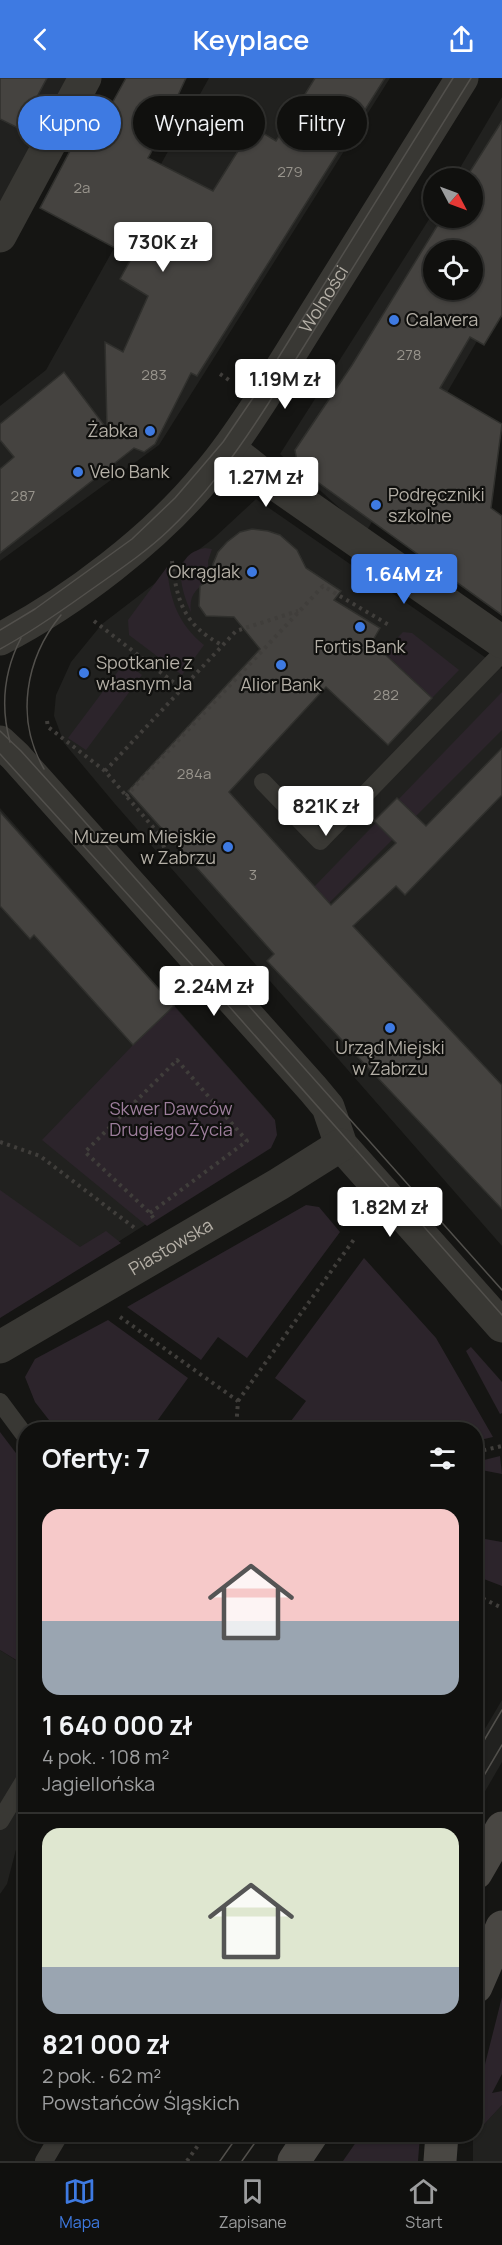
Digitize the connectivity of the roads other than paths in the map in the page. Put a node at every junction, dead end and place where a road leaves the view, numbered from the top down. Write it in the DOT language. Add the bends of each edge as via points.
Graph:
graph roads {
  1 [pos="85,78"];
  2 [pos="462,78"];
  3 [pos="8,203"];
  4 [pos="0,236"];
  5 [pos="229,448"];
  6 [pos="0,639"];
  7 [pos="502,642"];
  8 [pos="502,653"];
  9 [pos="0,742"];
  10 [pos="263,782"];
  11 [pos="341,1145"];
  12 [pos="502,1326"];
  13 [pos="0,1347"];
  14 [pos="0,1402"];
  15 [pos="18,1426"];
  16 [pos="18,1791"];
  17 [pos="0,1821"];
  18 [pos="502,1828"];
  19 [pos="483,1861"];
  20 [pos="502,1927"];
  21 [pos="483,1971"];
  22 [pos="55,2142"];
  23 [pos="307,2142"];
  24 [pos="441,2142"];
  25 [pos="44,2161"];
  26 [pos="294,2161"];
  27 [pos="440,2161"];
  1 -- 3 [label="street"];
  2 -- 5 [label="street, Wolności"];
  3 -- 4 [label="street"];
  5 -- 6 [label="street, Wolności" via="182,503 137,545 42,614"];
  5 -- 7 [label="street"];
  8 -- 10 [label="lane" via="320,841"];
  9 -- 11 [label="street" via="328,1107"];
  11 -- 12 [label="street"];
  11 -- 13 [label="street, Piastowska" via="162,1239"];
  14 -- 15 [label="lane"];
  16 -- 17 [label="lane"];
  18 -- 19 [label="street"];
  20 -- 21 [label="street"];
  22 -- 25 [label="lane"];
  23 -- 26 [label="street"];
  24 -- 27 [label="street"];
}
